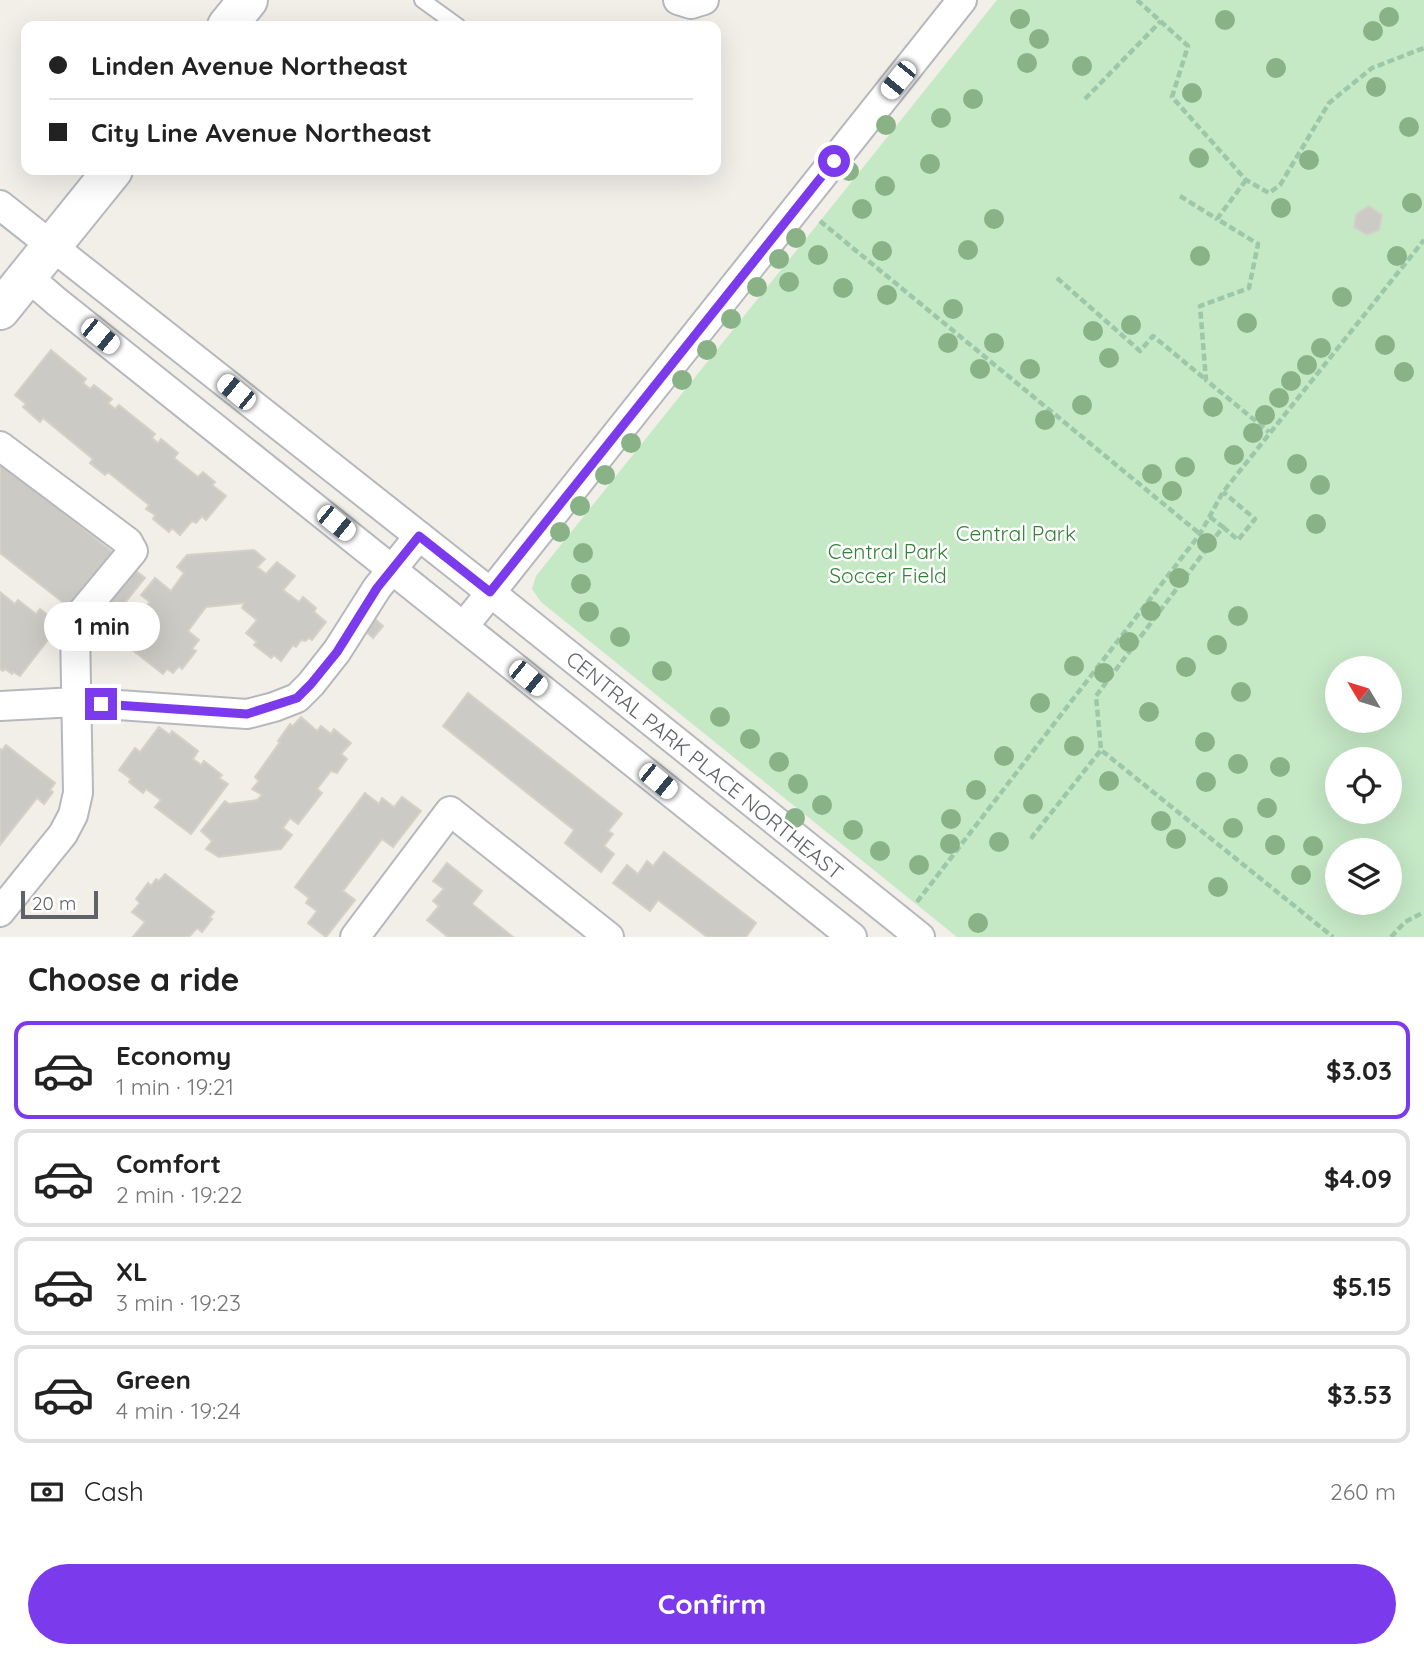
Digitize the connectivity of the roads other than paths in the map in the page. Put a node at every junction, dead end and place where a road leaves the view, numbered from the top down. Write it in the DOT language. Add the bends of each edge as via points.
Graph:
graph roads {
  1 [pos="248,0"];
  2 [pos="422,0"];
  3 [pos="678,0"];
  4 [pos="704,0"];
  5 [pos="962,0"];
  6 [pos="231,21"];
  7 [pos="451,21"];
  8 [pos="109,175"];
  9 [pos="0,205"];
  10 [pos="51,246"];
  11 [pos="27,276"];
  12 [pos="0,310"];
  13 [pos="0,446"];
  14 [pos="419,536"];
  15 [pos="393,569"];
  16 [pos="490,592"];
  17 [pos="464,626"];
  18 [pos="76,702"];
  19 [pos="0,706"];
  20 [pos="0,912"];
  21 [pos="355,937"];
  22 [pos="608,937"];
  23 [pos="852,937"];
  24 [pos="920,937"];
  1 -- 6 [label="main road"];
  2 -- 7 [label="lane"];
  3 -- 4 [label="street" via="691,4"];
  5 -- 16 [label="street"];
  8 -- 10 [label="main road"];
  9 -- 10 [label="street, CENTRAL PARK PLACE NORTHEAST"];
  10 -- 11 [label="main road"];
  10 -- 14 [label="street, CENTRAL PARK PLACE NORTHEAST"];
  11 -- 12 [label="main road"];
  11 -- 15 [label="street, CENTRAL PARK PLACE NORTHEAST"];
  13 -- 18 [label="street" via="134,551 79,616 75,629"];
  14 -- 15 [label="street"];
  14 -- 16 [label="street, CENTRAL PARK PLACE NORTHEAST"];
  15 -- 17 [label="street, CENTRAL PARK PLACE NORTHEAST"];
  15 -- 18 [label="street" via="337,652 297,698 247,714"];
  16 -- 17 [label="street"];
  16 -- 24 [label="street, CENTRAL PARK PLACE NORTHEAST"];
  17 -- 23 [label="street, CENTRAL PARK PLACE NORTHEAST"];
  18 -- 19 [label="street"];
  18 -- 20 [label="street" via="78,793 73,815"];
  21 -- 22 [label="street" via="450,811"];
}
